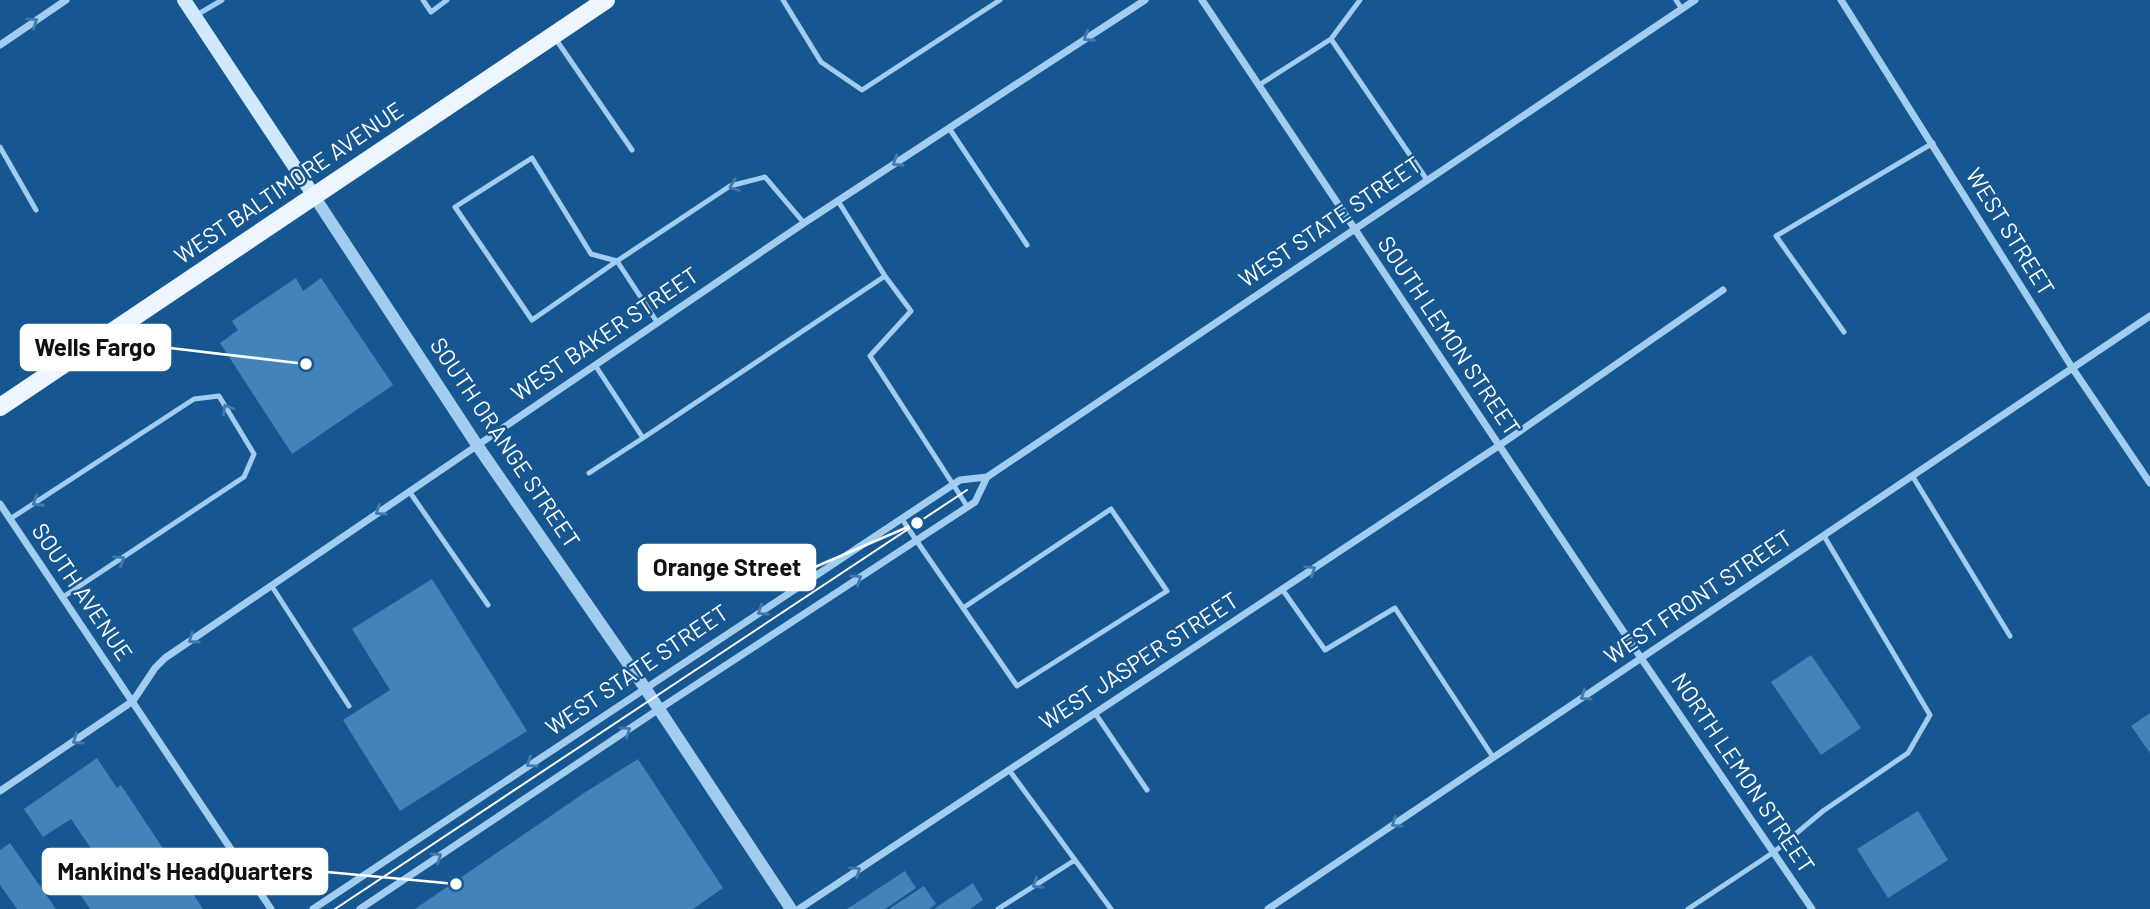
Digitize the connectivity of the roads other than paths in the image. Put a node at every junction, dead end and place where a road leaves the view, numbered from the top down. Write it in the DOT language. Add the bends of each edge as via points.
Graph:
graph roads {
  1 [pos="66,0"];
  2 [pos="184,0"];
  3 [pos="222,0"];
  4 [pos="423,0"];
  5 [pos="447,0"];
  6 [pos="606,0"];
  7 [pos="783,0"];
  8 [pos="1000,0"];
  9 [pos="1145,0"];
  10 [pos="1202,0"];
  11 [pos="1360,0"];
  12 [pos="1676,0"];
  13 [pos="1695,0"];
  14 [pos="1842,0"];
  15 [pos="1682,9"];
  16 [pos="195,16"];
  17 [pos="554,35"];
  18 [pos="1331,40"];
  19 [pos="0,45"];
  20 [pos="1259,85"];
  21 [pos="949,128"];
  22 [pos="1933,144"];
  23 [pos="0,148"];
  24 [pos="632,149"];
  25 [pos="1427,180"];
  26 [pos="314,196"];
  27 [pos="838,201"];
  28 [pos="36,210"];
  29 [pos="804,223"];
  30 [pos="1355,229"];
  31 [pos="1027,245"];
  32 [pos="617,261"];
  33 [pos="886,276"];
  34 [pos="1723,290"];
  35 [pos="2150,316"];
  36 [pos="657,322"];
  37 [pos="1844,332"];
  38 [pos="595,365"];
  39 [pos="2073,369"];
  40 [pos="0,407"];
  41 [pos="643,438"];
  42 [pos="477,444"];
  43 [pos="1500,445"];
  44 [pos="589,473"];
  45 [pos="987,477"];
  46 [pos="1913,477"];
  47 [pos="2150,482"];
  48 [pos="953,485"];
  49 [pos="408,491"];
  50 [pos="0,504"];
  51 [pos="967,506"];
  52 [pos="10,519"];
  53 [pos="902,519"];
  54 [pos="1824,536"];
  55 [pos="916,540"];
  56 [pos="271,585"];
  57 [pos="1282,589"];
  58 [pos="63,597"];
  59 [pos="488,606"];
  60 [pos="963,608"];
  61 [pos="2010,636"];
  62 [pos="1642,658"];
  63 [pos="645,688"];
  64 [pos="133,701"];
  65 [pos="349,706"];
  66 [pos="659,709"];
  67 [pos="1095,713"];
  68 [pos="1493,757"];
  69 [pos="1009,770"];
  70 [pos="1147,790"];
  71 [pos="0,791"];
  72 [pos="1774,852"];
  73 [pos="1075,860"];
  74 [pos="271,909"];
  75 [pos="313,909"];
  76 [pos="360,909"];
  77 [pos="791,909"];
  78 [pos="799,909"];
  79 [pos="998,909"];
  80 [pos="1111,909"];
  81 [pos="1268,909"];
  82 [pos="1688,909"];
  83 [pos="1812,909"];
  19 -- 1 [label="street, one-way"];
  2 -- 16 [label="main road, SOUTH ORANGE STREET"];
  3 -- 16 [label="lane"];
  4 -- 5 [label="lane" via="431,12"];
  6 -- 17 [label="main road, WEST BALTIMORE AVENUE"];
  7 -- 8 [label="lane" via="821,62 862,90"];
  9 -- 21 [label="street, WEST BAKER STREET, one-way"];
  10 -- 20 [label="street, SOUTH LEMON STREET"];
  11 -- 18 [label="lane"];
  12 -- 15 [label="lane"];
  13 -- 15 [label="street, WEST STATE STREET"];
  14 -- 22 [label="street, WEST STREET"];
  15 -- 25 [label="street, WEST STATE STREET"];
  16 -- 26 [label="main road, SOUTH ORANGE STREET"];
  17 -- 24 [label="lane"];
  17 -- 26 [label="main road, WEST BALTIMORE AVENUE"];
  18 -- 20 [label="lane"];
  18 -- 25 [label="lane"];
  20 -- 30 [label="street, SOUTH LEMON STREET"];
  21 -- 27 [label="street, WEST BAKER STREET, one-way"];
  21 -- 31 [label="lane"];
  22 -- 37 [label="lane" via="1776,236"];
  22 -- 39 [label="street, WEST STREET"];
  23 -- 28 [label="lane"];
  25 -- 30 [label="street, WEST STATE STREET"];
  26 -- 40 [label="main road, WEST BALTIMORE AVENUE"];
  26 -- 42 [label="street, SOUTH ORANGE STREET"];
  27 -- 29 [label="street, WEST BAKER STREET"];
  27 -- 33 [label="lane"];
  29 -- 32 [label="lane, one-way" via="765,177 730,186"];
  29 -- 36 [label="street, WEST BAKER STREET"];
  30 -- 43 [label="street, SOUTH LEMON STREET"];
  30 -- 45 [label="street, WEST STATE STREET"];
  32 -- 32 [label="lane" via="591,254 532,159 455,207 532,320"];
  32 -- 36 [label="lane"];
  33 -- 41 [label="lane"];
  33 -- 48 [label="lane" via="911,311 870,356"];
  34 -- 43 [label="street, WEST JASPER STREET"];
  35 -- 39 [label="street, WEST FRONT STREET"];
  36 -- 38 [label="street, WEST BAKER STREET"];
  38 -- 41 [label="lane"];
  38 -- 42 [label="street, WEST BAKER STREET"];
  39 -- 46 [label="street, WEST FRONT STREET"];
  39 -- 47 [label="street, WEST STREET"];
  41 -- 44 [label="lane"];
  42 -- 49 [label="street, WEST BAKER STREET"];
  42 -- 63 [label="street, SOUTH ORANGE STREET"];
  57 -- 43 [label="street, WEST JASPER STREET, one-way"];
  43 -- 62 [label="street, SOUTH LEMON STREET"];
  45 -- 48 [label="street, WEST STATE STREET"];
  45 -- 51 [label="street, WEST STATE STREET" via="975,502"];
  46 -- 54 [label="street, WEST FRONT STREET"];
  46 -- 61 [label="lane"];
  48 -- 51 [label="lane"];
  48 -- 53 [label="street, WEST STATE STREET"];
  49 -- 56 [label="street, WEST BAKER STREET, one-way"];
  49 -- 59 [label="lane"];
  50 -- 52 [label="street, SOUTH AVENUE"];
  51 -- 55 [label="street, WEST STATE STREET"];
  52 -- 58 [label="street, SOUTH AVENUE"];
  58 -- 52 [label="lane, one-way" via="244,477 254,454 219,396 194,399"];
  53 -- 55 [label="lane"];
  53 -- 63 [label="street, WEST STATE STREET, one-way"];
  54 -- 62 [label="street, WEST FRONT STREET"];
  54 -- 72 [label="lane" via="1930,715 1908,753 1823,811"];
  55 -- 60 [label="lane"];
  66 -- 55 [label="street, WEST STATE STREET, one-way"];
  56 -- 64 [label="street, WEST BAKER STREET, one-way" via="165,659"];
  56 -- 65 [label="lane"];
  57 -- 67 [label="street, WEST JASPER STREET"];
  57 -- 68 [label="lane" via="1325,650 1395,608"];
  58 -- 64 [label="street, SOUTH AVENUE"];
  60 -- 60 [label="lane" via="1017,686 1167,591 1111,509"];
  62 -- 68 [label="street, WEST FRONT STREET, one-way"];
  62 -- 72 [label="street, NORTH LEMON STREET"];
  63 -- 66 [label="street, SOUTH ORANGE STREET"];
  63 -- 75 [label="street, WEST STATE STREET, one-way"];
  64 -- 71 [label="street, WEST BAKER STREET, one-way"];
  64 -- 74 [label="street, SOUTH AVENUE"];
  76 -- 66 [label="street, WEST STATE STREET, one-way"];
  66 -- 77 [label="street, SOUTH ORANGE STREET"];
  67 -- 69 [label="street, WEST JASPER STREET"];
  67 -- 70 [label="lane"];
  68 -- 81 [label="street, WEST FRONT STREET, one-way"];
  69 -- 73 [label="lane"];
  78 -- 69 [label="street, WEST JASPER STREET, one-way"];
  72 -- 82 [label="lane"];
  72 -- 83 [label="street, NORTH LEMON STREET"];
  73 -- 79 [label="lane, one-way"];
  73 -- 80 [label="lane"];
}
